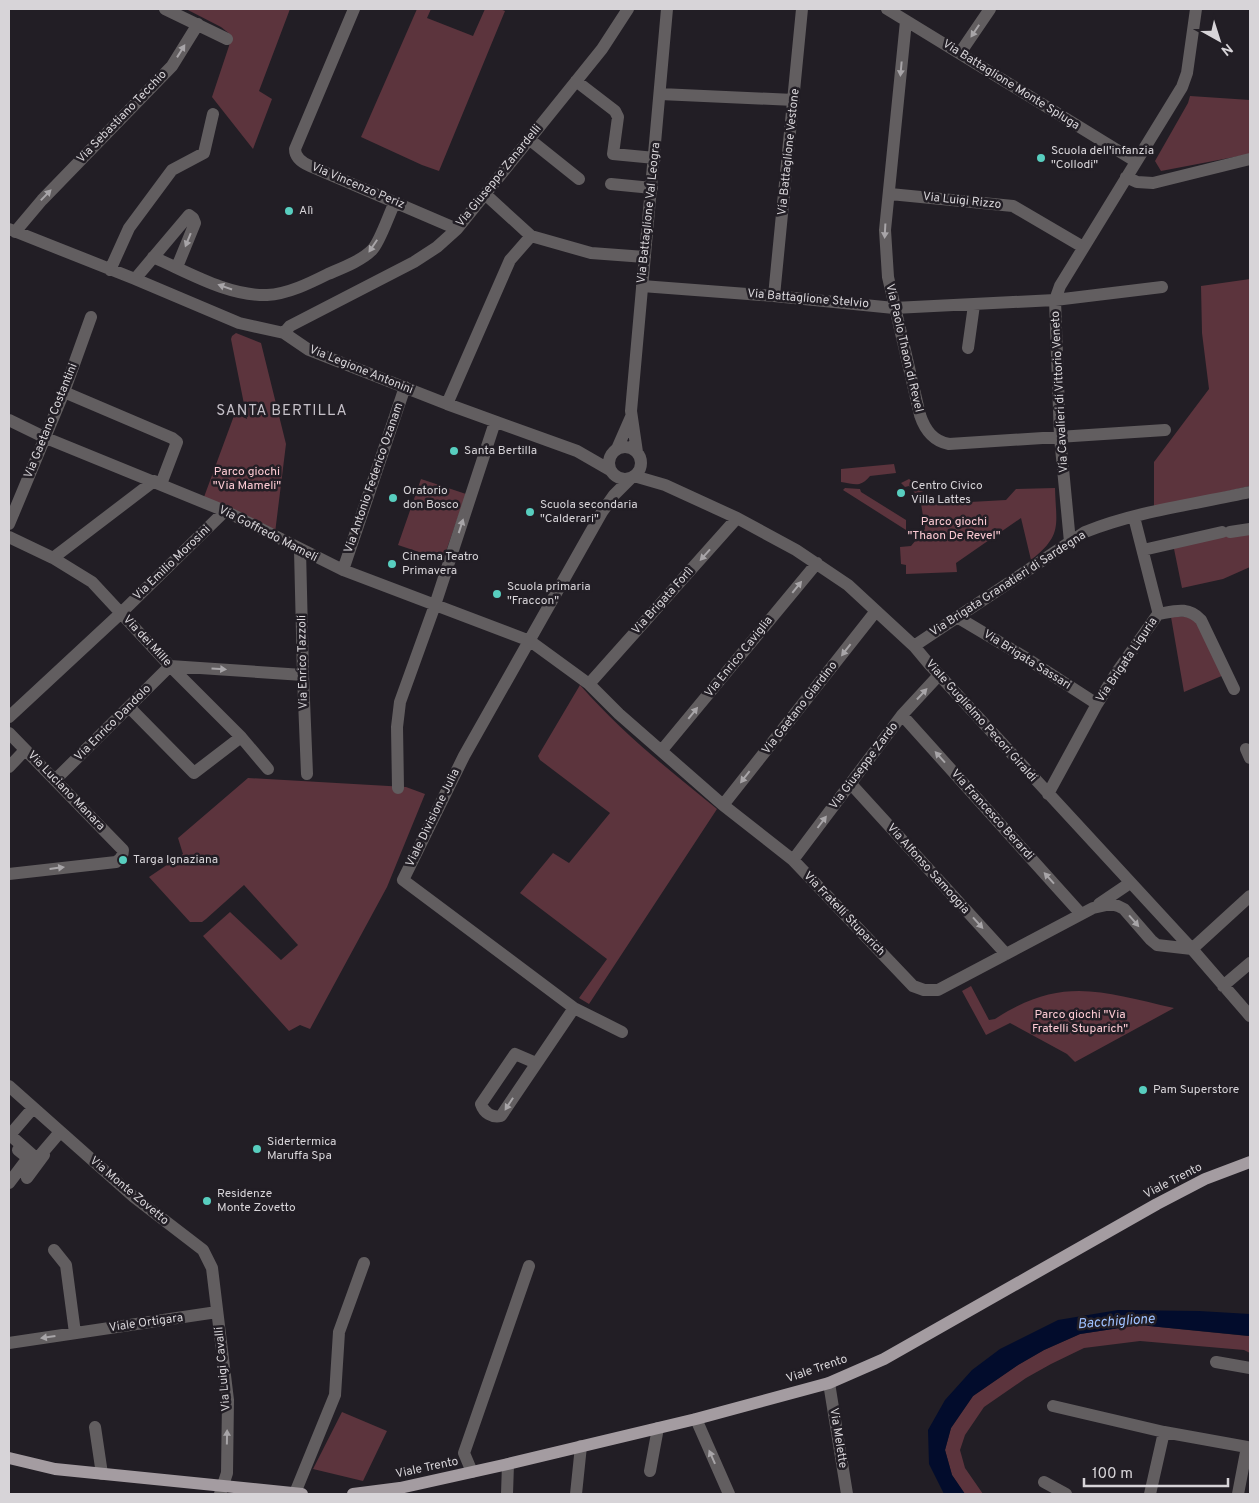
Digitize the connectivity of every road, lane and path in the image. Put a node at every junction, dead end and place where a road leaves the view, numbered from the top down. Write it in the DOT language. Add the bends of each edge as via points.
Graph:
graph roads {
  1 [pos="165,9"];
  2 [pos="354,9"];
  3 [pos="628,9"];
  4 [pos="668,9"];
  5 [pos="802,9"];
  6 [pos="887,9"];
  7 [pos="990,9"];
  8 [pos="1196,9"];
  9 [pos="906,21"];
  10 [pos="198,24"];
  11 [pos="227,39"];
  12 [pos="960,53"];
  13 [pos="576,81"];
  14 [pos="660,94"];
  15 [pos="794,100"];
  16 [pos="212,114"];
  17 [pos="529,139"];
  18 [pos="655,158"];
  19 [pos="1250,159"];
  20 [pos="1135,161"];
  21 [pos="1126,177"];
  22 [pos="579,179"];
  23 [pos="611,184"];
  24 [pos="652,188"];
  25 [pos="486,194"];
  26 [pos="890,194"];
  27 [pos="394,202"];
  28 [pos="457,229"];
  29 [pos="12,231"];
  30 [pos="531,236"];
  31 [pos="1083,247"];
  32 [pos="153,257"];
  33 [pos="645,257"];
  34 [pos="177,267"];
  35 [pos="110,270"];
  36 [pos="135,279"];
  37 [pos="642,286"];
  38 [pos="1162,287"];
  39 [pos="774,296"];
  40 [pos="1055,300"];
  41 [pos="974,305"];
  42 [pos="894,308"];
  43 [pos="91,317"];
  44 [pos="284,333"];
  45 [pos="968,348"];
  46 [pos="404,387"];
  47 [pos="64,392"];
  48 [pos="447,404"];
  49 [pos="631,417"];
  50 [pos="9,420"];
  51 [pos="495,422"];
  52 [pos="1165,430"];
  53 [pos="1060,437"];
  54 [pos="46,438"];
  55 [pos="577,451"];
  56 [pos="615,451"];
  57 [pos="639,457"];
  58 [pos="612,472"];
  59 [pos="633,477"];
  60 [pos="158,482"];
  61 [pos="665,485"];
  62 [pos="1250,492"];
  63 [pos="225,511"];
  64 [pos="602,512"];
  65 [pos="737,518"];
  66 [pos="1134,518"];
  67 [pos="9,524"];
  68 [pos="1250,529"];
  69 [pos="9,538"];
  70 [pos="1070,542"];
  71 [pos="300,550"];
  72 [pos="1143,550"];
  73 [pos="53,558"];
  74 [pos="817,563"];
  75 [pos="343,570"];
  76 [pos="435,606"];
  77 [pos="876,611"];
  78 [pos="121,613"];
  79 [pos="1158,614"];
  80 [pos="957,617"];
  81 [pos="530,641"];
  82 [pos="914,646"];
  83 [pos="170,666"];
  84 [pos="939,675"];
  85 [pos="302,676"];
  86 [pos="589,684"];
  87 [pos="1234,689"];
  88 [pos="1097,704"];
  89 [pos="129,707"];
  90 [pos="902,715"];
  91 [pos="9,717"];
  92 [pos="9,733"];
  93 [pos="240,737"];
  94 [pos="26,750"];
  95 [pos="662,750"];
  96 [pos="9,767"];
  97 [pos="268,769"];
  98 [pos="307,774"];
  99 [pos="55,780"];
  100 [pos="851,784"];
  101 [pos="398,788"];
  102 [pos="1048,794"];
  103 [pos="723,805"];
  104 [pos="793,860"];
  105 [pos="9,874"];
  106 [pos="1130,883"];
  107 [pos="1250,896"];
  108 [pos="1093,908"];
  109 [pos="1081,914"];
  110 [pos="1192,949"];
  111 [pos="1006,954"];
  112 [pos="1250,963"];
  113 [pos="1223,986"];
  114 [pos="574,1008"];
  115 [pos="1250,1016"];
  116 [pos="622,1032"];
  117 [pos="536,1063"];
  118 [pos="9,1086"];
  119 [pos="33,1108"];
  120 [pos="61,1133"];
  121 [pos="9,1137"];
  122 [pos="1250,1162"];
  123 [pos="26,1178"];
  124 [pos="9,1183"];
  125 [pos="9,1189"];
  126 [pos="9,1195"];
  127 [pos="54,1250"];
  128 [pos="364,1263"];
  129 [pos="529,1266"];
  130 [pos="217,1312"];
  131 [pos="75,1333"];
  132 [pos="9,1343"];
  133 [pos="1216,1362"];
  134 [pos="1250,1368"];
  135 [pos="829,1382"];
  136 [pos="1053,1406"];
  137 [pos="696,1419"];
  138 [pos="95,1427"];
  139 [pos="658,1428"];
  140 [pos="1164,1432"];
  141 [pos="1249,1444"];
  142 [pos="581,1446"];
  143 [pos="9,1458"];
  144 [pos="508,1464"];
  145 [pos="650,1471"];
  146 [pos="472,1472"];
  147 [pos="102,1474"];
  148 [pos="1044,1482"];
  149 [pos="222,1490"];
  150 [pos="393,1492"];
  151 [pos="298,1494"];
  152 [pos="353,1494"];
  153 [pos="507,1494"];
  154 [pos="576,1494"];
  155 [pos="729,1494"];
  156 [pos="847,1494"];
  157 [pos="1066,1494"];
  158 [pos="1150,1494"];
  159 [pos="1238,1494"];
  1 -- 10 [label="street"];
  2 -- 27 [label="street, Via Vincenzo Periz" via="295,153 310,166"];
  3 -- 13 [label="street, Via Giuseppe Zanardelli"];
  4 -- 14 [label="street, Via Battaglione Val Leogra"];
  5 -- 15 [label="street, Via Battaglione Vestone"];
  6 -- 9 [label="street, Via Battaglione Monte Spluga"];
  7 -- 12 [label="street, one-way"];
  8 -- 20 [label="street, Via Cavalieri di Vittorio Veneto" via="1187,73 1172,105"];
  9 -- 12 [label="street, Via Battaglione Monte Spluga"];
  9 -- 26 [label="street, Via Paolo Thaon di Revel, one-way"];
  10 -- 11 [label="street"];
  29 -- 10 [label="street, Via Sebastiano Tecchio, one-way" via="172,66"];
  12 -- 20 [label="street, Via Battaglione Monte Spluga"];
  13 -- 17 [label="street, Via Giuseppe Zanardelli"];
  13 -- 18 [label="street" via="615,111 618,117 613,154"];
  14 -- 15 [label="street"];
  14 -- 18 [label="street, Via Battaglione Val Leogra"];
  15 -- 39 [label="street, Via Battaglione Vestone"];
  16 -- 35 [label="street" via="204,153 172,170 128,228"];
  17 -- 22 [label="street"];
  17 -- 25 [label="street, Via Giuseppe Zanardelli"];
  18 -- 24 [label="street, Via Battaglione Val Leogra"];
  19 -- 21 [label="street" via="1153,183"];
  20 -- 21 [label="street, Via Cavalieri di Vittorio Veneto"];
  21 -- 31 [label="street, Via Cavalieri di Vittorio Veneto"];
  23 -- 24 [label="street"];
  24 -- 33 [label="street, Via Battaglione Val Leogra"];
  25 -- 28 [label="street, Via Giuseppe Zanardelli"];
  25 -- 30 [label="street"];
  26 -- 31 [label="street, Via Luigi Rizzo" via="1013,206"];
  26 -- 42 [label="street, Via Paolo Thaon di Revel, one-way" via="885,253"];
  27 -- 28 [label="street, Via Vincenzo Periz"];
  27 -- 34 [label="street, one-way" via="372,250 347,266 284,292 249,294 225,288"];
  28 -- 44 [label="street, Via Giuseppe Zanardelli" via="414,262 290,326"];
  29 -- 35 [label="street, Via Legione Antonini"];
  30 -- 33 [label="street" via="591,253"];
  30 -- 48 [label="street" via="510,260"];
  31 -- 40 [label="street, Via Cavalieri di Vittorio Veneto"];
  32 -- 34 [label="street"];
  32 -- 34 [label="street, one-way" via="189,215 195,223"];
  32 -- 36 [label="street"];
  33 -- 37 [label="street, Via Battaglione Val Leogra"];
  35 -- 36 [label="street, Via Legione Antonini"];
  36 -- 44 [label="street, Via Legione Antonini" via="239,323"];
  37 -- 39 [label="street, Via Battaglione Stelvio"];
  37 -- 49 [label="street, Via Battaglione Val Leogra"];
  38 -- 40 [label="street, Via Battaglione Stelvio"];
  39 -- 42 [label="street, Via Battaglione Stelvio"];
  40 -- 41 [label="street, Via Battaglione Stelvio"];
  40 -- 53 [label="street, Via Cavalieri di Vittorio Veneto"];
  41 -- 42 [label="street, Via Battaglione Stelvio"];
  41 -- 45 [label="street"];
  42 -- 53 [label="street, Via Paolo Thaon di Revel" via="920,416 924,427 939,442"];
  43 -- 47 [label="street, Via Gaetano Costantini"];
  44 -- 46 [label="street, Via Legione Antonini" via="309,350"];
  46 -- 48 [label="street, Via Legione Antonini"];
  46 -- 75 [label="street, Via Antonio Federico Ozanam"];
  47 -- 54 [label="street, Via Gaetano Costantini"];
  47 -- 60 [label="street" via="177,442"];
  48 -- 51 [label="street, Via Legione Antonini"];
  49 -- 56 [label="street, Via Battaglione Val Leogra"];
  49 -- 57 [label="street, Via Battaglione Val Leogra"];
  50 -- 54 [label="street, Via Goffredo Mameli"];
  51 -- 55 [label="street, Via Legione Antonini"];
  76 -- 51 [label="street, one-way"];
  52 -- 53 [label="street, Via Paolo Thaon di Revel"];
  53 -- 70 [label="street, Via Cavalieri di Vittorio Veneto"];
  54 -- 60 [label="street, Via Goffredo Mameli"];
  54 -- 67 [label="street, Via Gaetano Costantini"];
  55 -- 56 [label="street, Via Legione Antonini"];
  55 -- 58 [label="street, Via Legione Antonini"];
  56 -- 57 [label="street" via="628,447"];
  56 -- 58 [label="street" via="609,461"];
  57 -- 59 [label="street" via="640,470"];
  57 -- 61 [label="street, Viale Guglielmo Pecori Giraldi"];
  58 -- 59 [label="street" via="621,479"];
  58 -- 64 [label="street, Viale Divisione Julia"];
  59 -- 61 [label="street, Viale Guglielmo Pecori Giraldi"];
  59 -- 64 [label="street, Viale Divisione Julia"];
  60 -- 63 [label="street, Via Goffredo Mameli"];
  60 -- 73 [label="street"];
  61 -- 65 [label="street, Viale Guglielmo Pecori Giraldi"];
  62 -- 66 [label="street, Via Brigata Granatieri di Sardegna"];
  63 -- 71 [label="street, Via Goffredo Mameli"];
  63 -- 78 [label="street, Via Emilio Morosini"];
  64 -- 81 [label="street, Viale Divisione Julia"];
  65 -- 74 [label="street, Viale Guglielmo Pecori Giraldi"];
  65 -- 86 [label="street, Via Brigata Forlì, one-way"];
  66 -- 70 [label="street, Via Brigata Granatieri di Sardegna" via="1101,526"];
  66 -- 72 [label="street, Via Brigata Liguria"];
  68 -- 72 [label="street"];
  69 -- 73 [label="street, Via dei Mille"];
  70 -- 80 [label="street, Via Brigata Granatieri di Sardegna"];
  71 -- 75 [label="street, Via Goffredo Mameli"];
  71 -- 85 [label="street, Via Enrico Tazzoli"];
  72 -- 79 [label="street, Via Brigata Liguria"];
  73 -- 78 [label="street, Via dei Mille" via="92,582"];
  74 -- 77 [label="street, Viale Guglielmo Pecori Giraldi"];
  95 -- 74 [label="street, Via Enrico Caviglia, one-way"];
  75 -- 76 [label="street, Via Goffredo Mameli"];
  76 -- 81 [label="street, Via Goffredo Mameli"];
  76 -- 101 [label="street" via="400,702"];
  77 -- 82 [label="street, Viale Guglielmo Pecori Giraldi"];
  77 -- 103 [label="street, Via Gaetano Giardino, one-way"];
  78 -- 83 [label="street, Via dei Mille"];
  78 -- 91 [label="street, Via Emilio Morosini"];
  79 -- 87 [label="street" via="1186,610 1194,613 1201,620"];
  79 -- 88 [label="street, Via Brigata Liguria"];
  80 -- 82 [label="street, Via Brigata Granatieri di Sardegna"];
  80 -- 88 [label="street, Via Brigata Sassari"];
  81 -- 86 [label="street, Via Fratelli Stuparich"];
  81 -- 114 [label="street, Viale Divisione Julia" via="464,756 403,880"];
  82 -- 84 [label="street, Viale Guglielmo Pecori Giraldi"];
  83 -- 85 [label="street, one-way"];
  83 -- 89 [label="street, Via Enrico Dandolo"];
  83 -- 93 [label="street, Via dei Mille"];
  90 -- 84 [label="street, Via Giuseppe Zardo, one-way"];
  84 -- 102 [label="street, Viale Guglielmo Pecori Giraldi"];
  85 -- 98 [label="street, Via Enrico Tazzoli"];
  86 -- 95 [label="street, Via Fratelli Stuparich"];
  88 -- 102 [label="street, Via Brigata Liguria"];
  89 -- 93 [label="street" via="194,773"];
  89 -- 99 [label="street, Via Enrico Dandolo"];
  90 -- 100 [label="street, Via Giuseppe Zardo"];
  109 -- 90 [label="street, Via Francesco Berardi, one-way"];
  92 -- 94 [label="street, Via Luciano Manara"];
  93 -- 97 [label="street, Via dei Mille"];
  94 -- 96 [label="street"];
  94 -- 99 [label="street, Via Luciano Manara"];
  95 -- 103 [label="street, Via Fratelli Stuparich"];
  105 -- 99 [label="street, Via Luciano Manara, one-way" via="116,862 122,856 123,850"];
  104 -- 100 [label="street, Via Giuseppe Zardo, one-way"];
  100 -- 111 [label="street, Via Alfonso Samoggia, one-way"];
  102 -- 106 [label="street, Viale Guglielmo Pecori Giraldi"];
  103 -- 104 [label="street, Via Fratelli Stuparich"];
  104 -- 111 [label="street, Via Fratelli Stuparich" via="913,986 938,990"];
  106 -- 108 [label="street"];
  106 -- 110 [label="street, Viale Guglielmo Pecori Giraldi"];
  107 -- 110 [label="street"];
  108 -- 109 [label="street, Via Fratelli Stuparich"];
  108 -- 110 [label="street, Via Fratelli Stuparich, one-way" via="1118,906 1157,944"];
  109 -- 111 [label="street, Via Fratelli Stuparich"];
  110 -- 113 [label="street, Viale Guglielmo Pecori Giraldi"];
  112 -- 113 [label="street"];
  113 -- 115 [label="street, Viale Guglielmo Pecori Giraldi"];
  114 -- 116 [label="street"];
  114 -- 117 [label="street"];
  117 -- 117 [label="street, one-way" via="501,1116 488,1114 483,1109 481,1104 515,1054"];
  118 -- 119 [label="street, Via Monte Zovetto"];
  119 -- 120 [label="street, Via Monte Zovetto"];
  119 -- 121 [label="street"];
  120 -- 121 [label="street" via="37,1159"];
  120 -- 123 [label="street"];
  120 -- 130 [label="street, Via Monte Zovetto" via="134,1197 203,1250 212,1268"];
  121 -- 124 [label="street" via="28,1158"];
  122 -- 135 [label="main road, Viale Trento" via="1205,1179 884,1359"];
  125 -- 126 [label="street" via="12,1191"];
  127 -- 131 [label="street" via="66,1265"];
  128 -- 151 [label="street" via="339,1332 335,1395"];
  129 -- 146 [label="street" via="464,1453"];
  130 -- 131 [label="street, Viale Ortigara"];
  149 -- 130 [label="street, Via Luigi Cavalli, one-way" via="227,1474 228,1400"];
  131 -- 132 [label="street, Viale Ortigara, one-way"];
  133 -- 134 [label="street"];
  135 -- 137 [label="main road, Viale Trento"];
  135 -- 156 [label="street, Via Melette"];
  136 -- 140 [label="street"];
  137 -- 139 [label="main road, Viale Trento"];
  155 -- 137 [label="street, one-way"];
  138 -- 147 [label="street"];
  139 -- 142 [label="main road, Viale Trento"];
  139 -- 145 [label="street"];
  140 -- 141 [label="street"];
  140 -- 158 [label="street"];
  141 -- 159 [label="street"];
  142 -- 144 [label="main road, Viale Trento"];
  142 -- 154 [label="street"];
  143 -- 147 [label="main road" via="55,1469"];
  144 -- 146 [label="main road, Viale Trento"];
  144 -- 153 [label="street"];
  146 -- 150 [label="main road, Viale Trento"];
  147 -- 149 [label="main road"];
  148 -- 157 [label="street"];
  149 -- 151 [label="main road"];
  150 -- 152 [label="main road, Viale Trento"];
}
